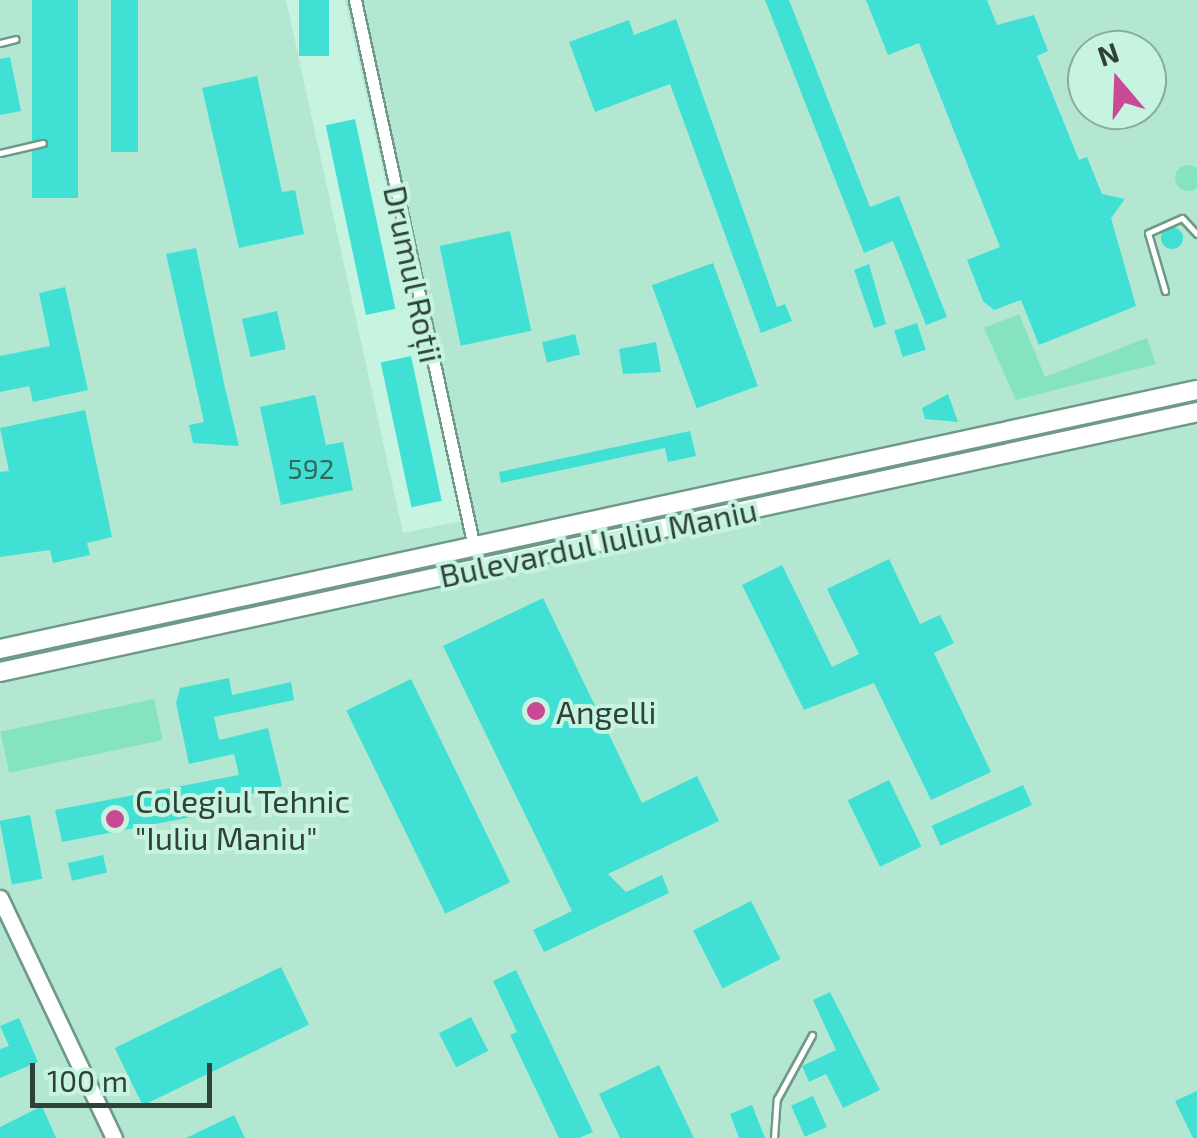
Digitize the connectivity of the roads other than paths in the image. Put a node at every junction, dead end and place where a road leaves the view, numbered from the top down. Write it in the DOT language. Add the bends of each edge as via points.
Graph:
graph roads {
  1 [pos="356,0"];
  2 [pos="16,40"];
  3 [pos="0,43"];
  4 [pos="43,143"];
  5 [pos="0,153"];
  6 [pos="1197,234"];
  7 [pos="1165,291"];
  8 [pos="1192,391"];
  9 [pos="1195,412"];
  10 [pos="901,455"];
  11 [pos="870,482"];
  12 [pos="474,547"];
  13 [pos="142,618"];
  14 [pos="0,649"];
  15 [pos="60,659"];
  16 [pos="0,672"];
  17 [pos="0,898"];
  18 [pos="812,1035"];
  19 [pos="114,1138"];
  20 [pos="774,1138"];
  1 -- 12 [label="street, Drumul Roții"];
  2 -- 3 [label="lane"];
  4 -- 5 [label="lane"];
  6 -- 7 [label="lane" via="1182,218 1148,232"];
  8 -- 9 [label="main road"];
  8 -- 10 [label="main road, Bulevardul Iuliu Maniu"];
  9 -- 11 [label="main road, Bulevardul Iuliu Maniu"];
  10 -- 11 [label="main road"];
  10 -- 12 [label="main road, Bulevardul Iuliu Maniu"];
  11 -- 15 [label="main road, Bulevardul Iuliu Maniu"];
  12 -- 13 [label="main road, Bulevardul Iuliu Maniu"];
  13 -- 14 [label="main road, Bulevardul Iuliu Maniu"];
  13 -- 15 [label="main road" via="62,647"];
  15 -- 16 [label="main road, Bulevardul Iuliu Maniu"];
  17 -- 19 [label="street"];
  18 -- 20 [label="lane" via="788,1094 776,1099"];
}
